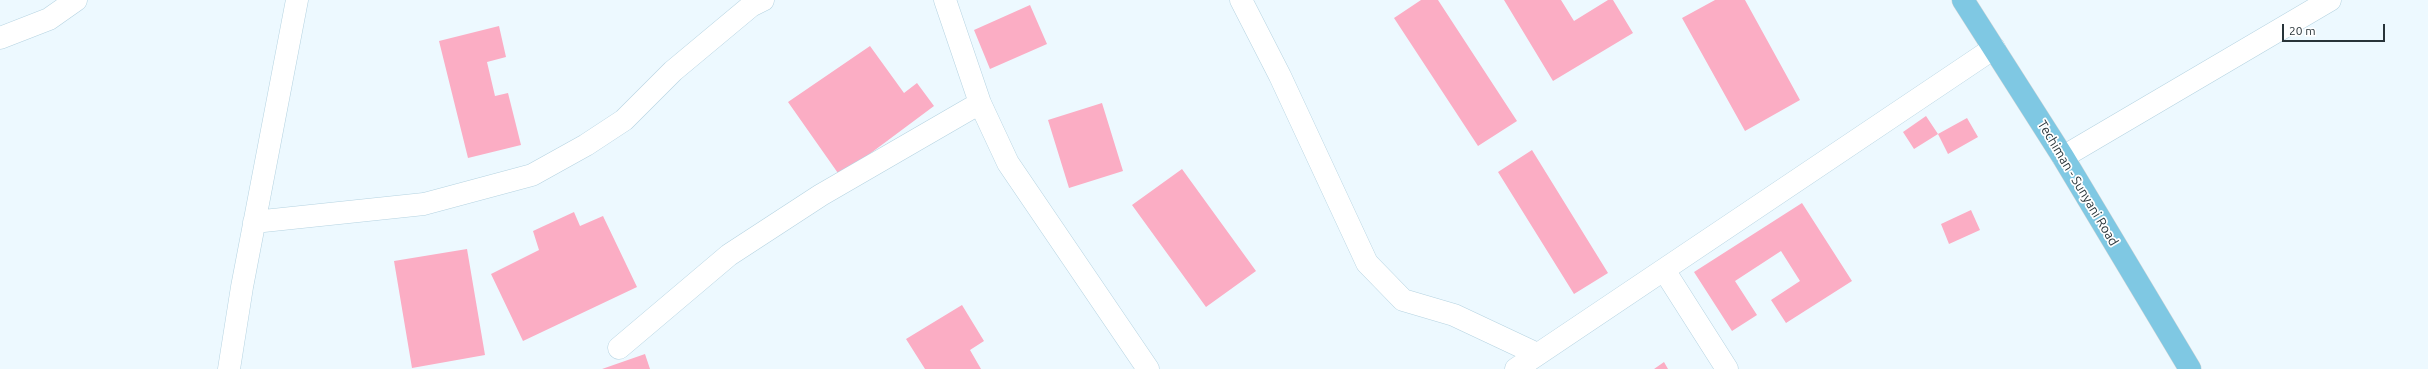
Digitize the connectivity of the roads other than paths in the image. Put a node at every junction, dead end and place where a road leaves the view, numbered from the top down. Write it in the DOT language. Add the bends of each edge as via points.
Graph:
graph roads {
  1 [pos="76,0"];
  2 [pos="298,0"];
  3 [pos="763,0"];
  4 [pos="945,0"];
  5 [pos="1241,0"];
  6 [pos="1963,0"];
  7 [pos="2330,0"];
  8 [pos="0,38"];
  9 [pos="1994,48"];
  10 [pos="980,102"];
  11 [pos="2063,157"];
  12 [pos="254,222"];
  13 [pos="1664,270"];
  14 [pos="619,348"];
  15 [pos="1537,354"];
  16 [pos="229,369"];
  17 [pos="1148,369"];
  18 [pos="1516,369"];
  19 [pos="1727,369"];
  20 [pos="2190,369"];
  1 -- 8 [label="street" via="49,19"];
  2 -- 12 [label="street"];
  3 -- 12 [label="street" via="751,6 673,71 624,120 532,175 424,204"];
  4 -- 10 [label="street"];
  5 -- 15 [label="street" via="1280,76 1367,263 1403,300 1454,315"];
  6 -- 9 [label="main road, Techiman - Sunyani Road"];
  7 -- 11 [label="street"];
  9 -- 11 [label="main road, Techiman - Sunyani Road"];
  9 -- 13 [label="street"];
  10 -- 14 [label="street" via="821,195 728,256"];
  10 -- 17 [label="street" via="1008,163"];
  11 -- 20 [label="main road, Techiman - Sunyani Road"];
  12 -- 16 [label="street"];
  13 -- 15 [label="street"];
  13 -- 19 [label="street"];
  15 -- 18 [label="street"];
}
